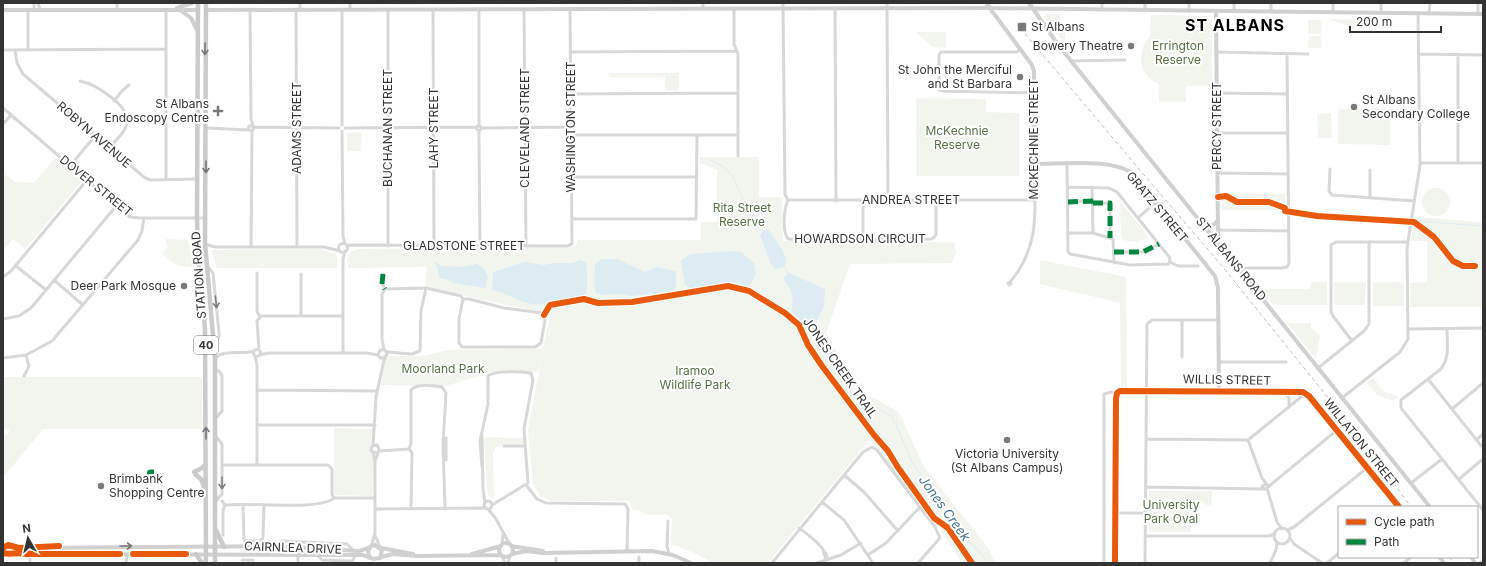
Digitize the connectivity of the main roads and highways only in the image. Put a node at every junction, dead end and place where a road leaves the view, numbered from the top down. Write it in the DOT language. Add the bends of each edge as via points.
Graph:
graph roads {
  1 [pos="198,3"];
  2 [pos="206,3"];
  3 [pos="198,10"];
  4 [pos="206,10"];
  5 [pos="198,128"];
  6 [pos="206,128"];
  7 [pos="206,464"];
  8 [pos="215,473"];
  9 [pos="206,474"];
  10 [pos="205,490"];
  11 [pos="215,524"];
  12 [pos="224,547"];
  13 [pos="196,554"];
  14 [pos="202,563"];
  15 [pos="206,563"];
  16 [pos="215,563"];
  1 -- 3 [label="main road, 40"];
  2 -- 4 [label="main road, 40"];
  3 -- 4 [label="main road"];
  3 -- 5 [label="main road, STATION ROAD / 40"];
  4 -- 6 [label="main road, STATION ROAD / 40, one-way"];
  5 -- 6 [label="main road"];
  7 -- 5 [label="main road, STATION ROAD / 40, one-way" via="206,328 198,253"];
  6 -- 8 [label="main road, STATION ROAD / 40, one-way" via="205,244 215,358"];
  7 -- 9 [label="main road, STATION ROAD / 40"];
  7 -- 10 [label="main road" via="195,474 201,479"];
  8 -- 9 [label="main road"];
  8 -- 11 [label="main road, STATION ROAD / 40"];
  9 -- 10 [label="main road, STATION ROAD / 40"];
  10 -- 15 [label="main road, STATION ROAD / 40"];
  11 -- 12 [label="main road"];
  11 -- 16 [label="main road, STATION ROAD / 40"];
  13 -- 14 [label="main road"];
}
